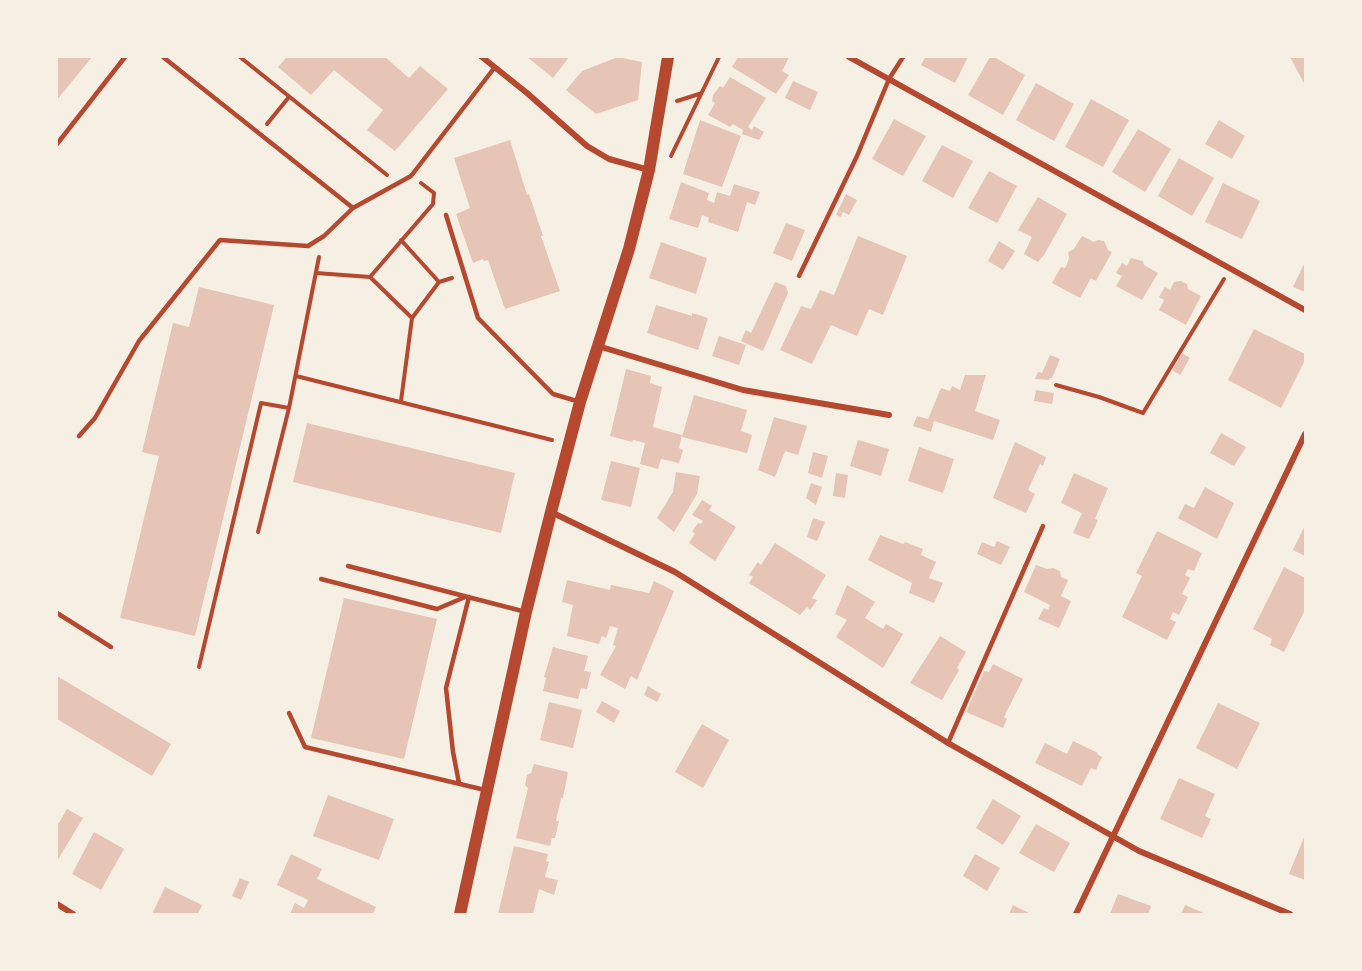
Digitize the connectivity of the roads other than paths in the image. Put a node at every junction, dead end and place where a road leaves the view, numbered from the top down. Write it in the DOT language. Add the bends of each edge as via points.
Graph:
graph roads {
  1 [pos="125,57"];
  2 [pos="163,57"];
  3 [pos="482,57"];
  4 [pos="668,57"];
  5 [pos="849,57"];
  6 [pos="903,57"];
  7 [pos="495,67"];
  8 [pos="888,79"];
  9 [pos="57,144"];
  10 [pos="649,170"];
  11 [pos="352,208"];
  12 [pos="446,214"];
  13 [pos="799,276"];
  14 [pos="1305,310"];
  15 [pos="598,346"];
  16 [pos="580,402"];
  17 [pos="889,415"];
  18 [pos="1305,434"];
  19 [pos="79,436"];
  20 [pos="551,512"];
  21 [pos="1043,526"];
  22 [pos="348,566"];
  23 [pos="321,579"];
  24 [pos="467,597"];
  25 [pos="526,612"];
  26 [pos="57,613"];
  27 [pos="111,647"];
  28 [pos="289,713"];
  29 [pos="948,743"];
  30 [pos="459,783"];
  31 [pos="488,791"];
  32 [pos="1112,836"];
  33 [pos="57,904"];
  34 [pos="74,914"];
  35 [pos="460,914"];
  36 [pos="1076,914"];
  37 [pos="1290,914"];
  1 -- 9 [label="lane"];
  2 -- 11 [label="lane"];
  3 -- 7 [label="street"];
  4 -- 10 [label="main road"];
  5 -- 8 [label="street"];
  6 -- 8 [label="lane"];
  7 -- 10 [label="street" via="587,146 609,159"];
  7 -- 11 [label="lane" via="411,176"];
  8 -- 13 [label="lane" via="857,156"];
  8 -- 14 [label="street"];
  10 -- 15 [label="main road"];
  11 -- 19 [label="lane" via="308,246 220,240 139,341 94,418"];
  12 -- 16 [label="lane" via="478,318 552,394"];
  15 -- 16 [label="main road"];
  15 -- 17 [label="street" via="743,390"];
  16 -- 20 [label="main road"];
  18 -- 32 [label="street"];
  20 -- 25 [label="main road"];
  20 -- 29 [label="street" via="675,572"];
  21 -- 29 [label="lane"];
  22 -- 24 [label="lane"];
  23 -- 24 [label="lane" via="437,609"];
  24 -- 25 [label="lane"];
  24 -- 30 [label="lane" via="446,687"];
  25 -- 31 [label="main road"];
  26 -- 27 [label="lane"];
  28 -- 30 [label="lane" via="305,747"];
  29 -- 32 [label="street"];
  30 -- 31 [label="lane"];
  31 -- 35 [label="main road"];
  32 -- 36 [label="street"];
  32 -- 37 [label="street"];
  33 -- 34 [label="street"];
}
